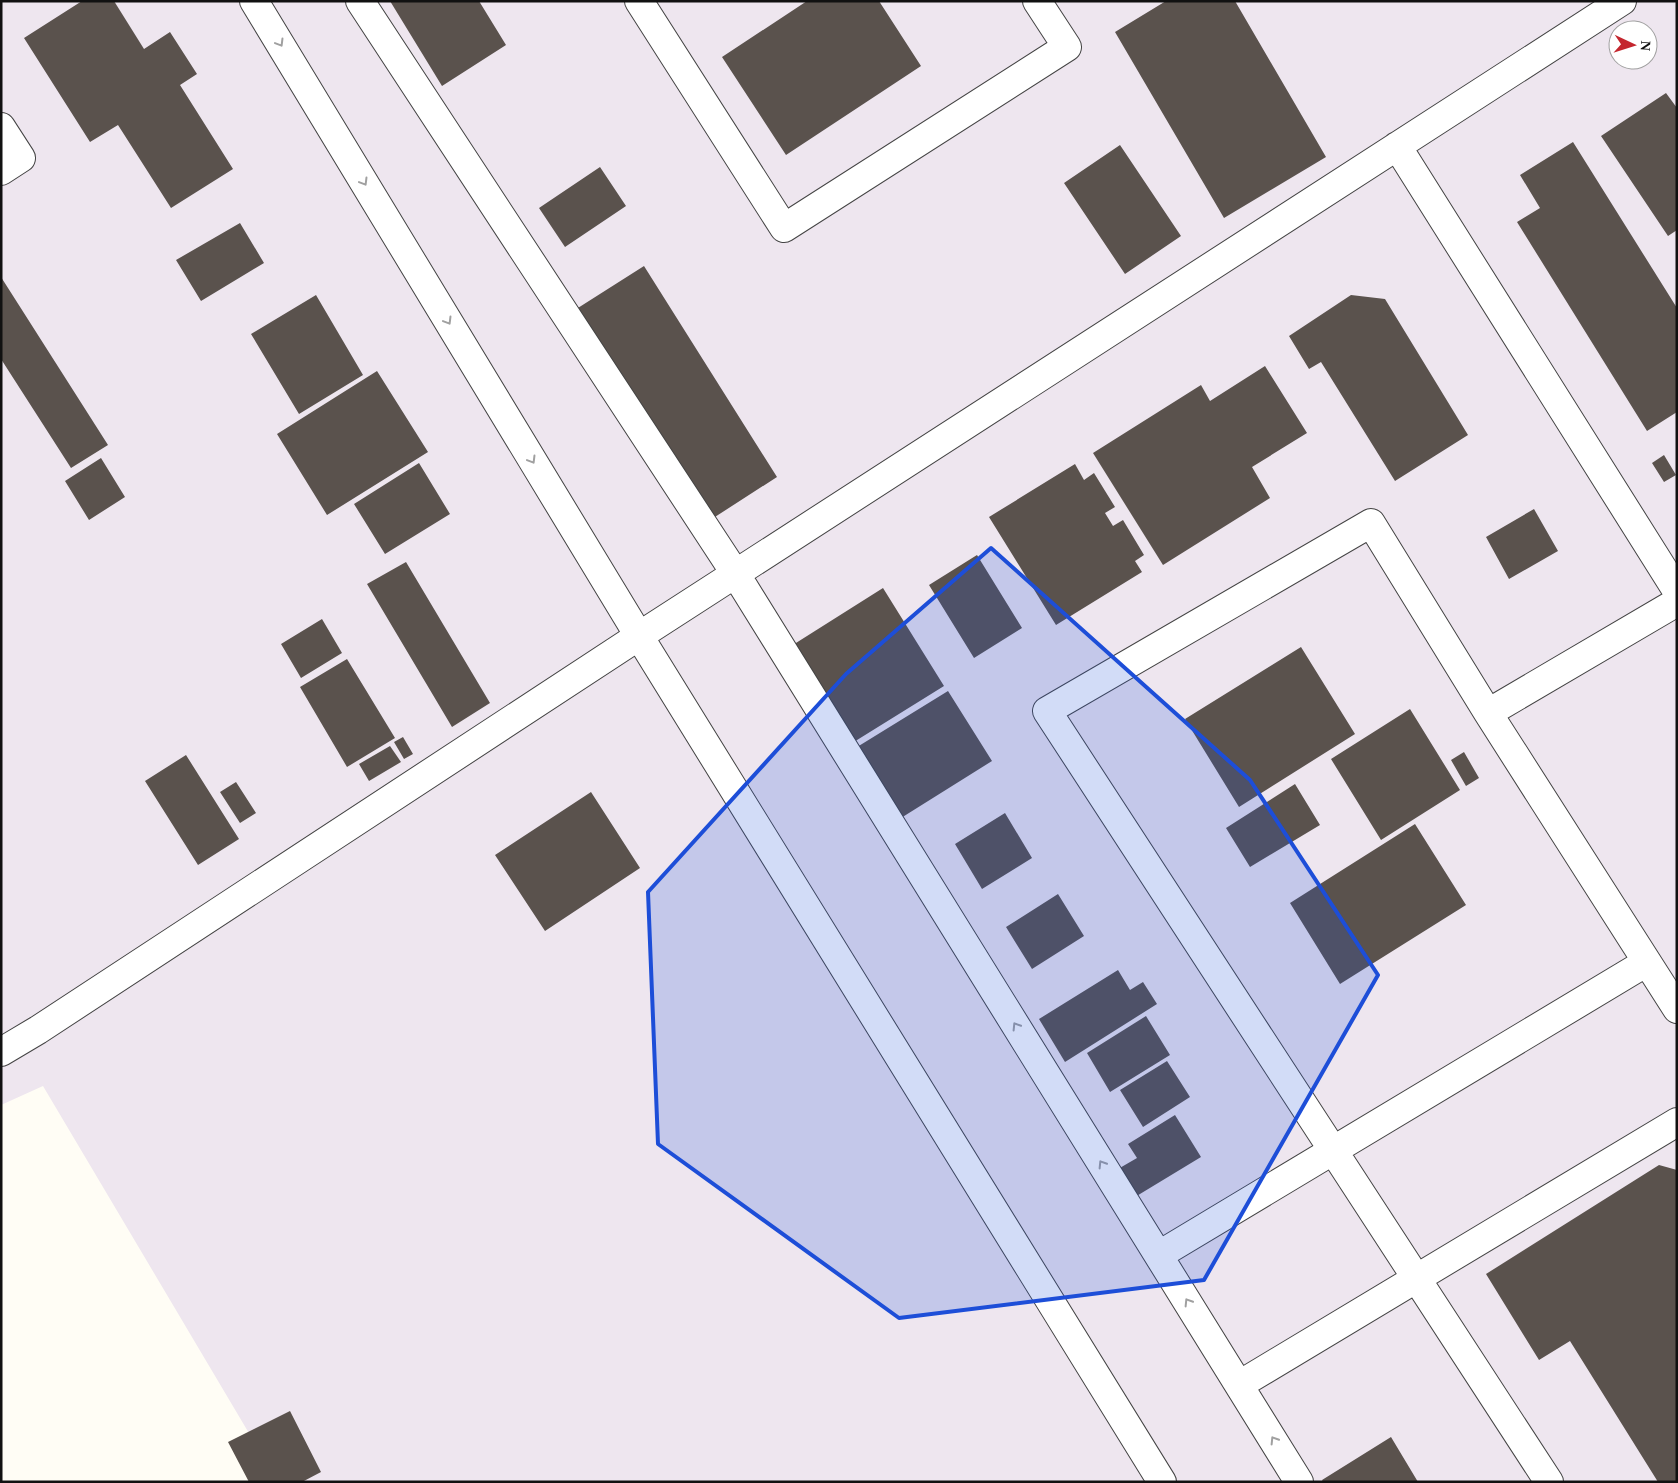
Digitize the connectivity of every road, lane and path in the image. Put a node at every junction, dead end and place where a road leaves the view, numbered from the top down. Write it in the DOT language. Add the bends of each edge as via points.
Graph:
graph roads {
  1 [pos="254,1"];
  2 [pos="360,1"];
  3 [pos="639,1"];
  4 [pos="1037,1"];
  5 [pos="1622,1"];
  6 [pos="1,127"];
  7 [pos="1397,146"];
  8 [pos="1,171"];
  9 [pos="735,573"];
  10 [pos="1677,591"];
  11 [pos="1677,602"];
  12 [pos="639,636"];
  13 [pos="1488,713"];
  14 [pos="1646,962"];
  15 [pos="1677,1009"];
  16 [pos="1,1052"];
  17 [pos="1677,1122"];
  18 [pos="1334,1150"];
  19 [pos="1159,1256"];
  20 [pos="1417,1278"];
  21 [pos="1239,1385"];
  22 [pos="1162,1482"];
  23 [pos="1299,1482"];
  24 [pos="1549,1482"];
  1 -- 12 [label="street, one-way"];
  2 -- 9 [label="street"];
  3 -- 4 [label="street" via="784,228 1067,47"];
  5 -- 7 [label="street"];
  6 -- 8 [label="street" via="21,158"];
  7 -- 9 [label="street"];
  7 -- 10 [label="street"];
  9 -- 12 [label="street"];
  19 -- 9 [label="street, one-way"];
  11 -- 13 [label="street"];
  12 -- 16 [label="street"];
  12 -- 22 [label="street"];
  13 -- 14 [label="street"];
  13 -- 18 [label="street" via="1371,523 1048,711"];
  14 -- 15 [label="street"];
  14 -- 18 [label="street"];
  17 -- 20 [label="street"];
  18 -- 19 [label="street"];
  18 -- 20 [label="street"];
  21 -- 19 [label="street, one-way"];
  20 -- 21 [label="street"];
  20 -- 24 [label="street"];
  23 -- 21 [label="street, one-way"];
}
